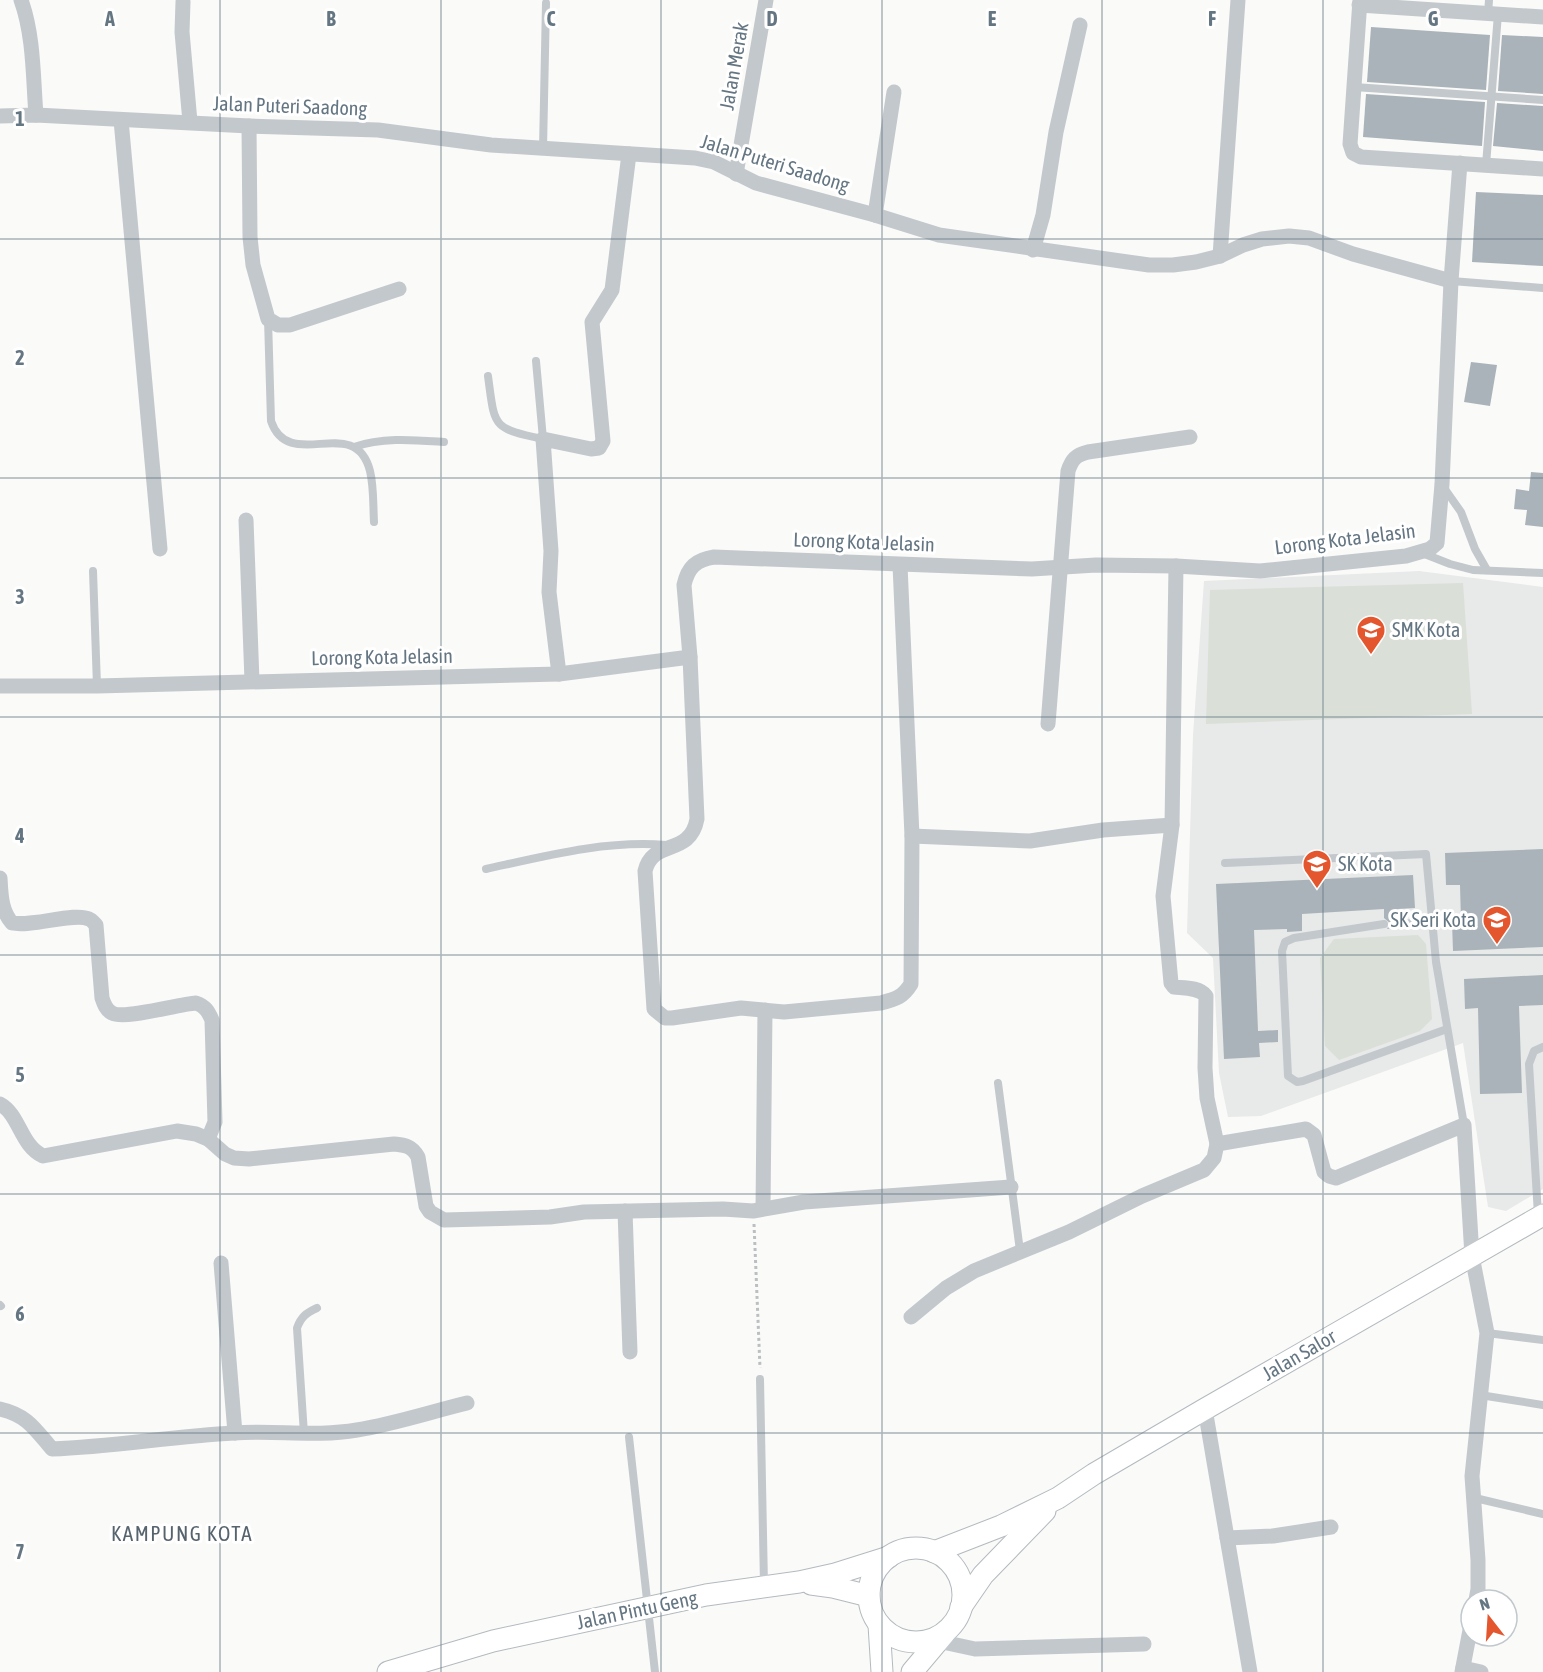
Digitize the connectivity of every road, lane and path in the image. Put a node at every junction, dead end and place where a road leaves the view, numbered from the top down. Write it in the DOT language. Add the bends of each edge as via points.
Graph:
graph roads {
  1 [pos="21,0"];
  2 [pos="766,0"];
  3 [pos="1238,0"];
  4 [pos="183,2"];
  5 [pos="546,3"];
  6 [pos="1359,3"];
  7 [pos="1492,9"];
  8 [pos="1543,17"];
  9 [pos="1080,25"];
  10 [pos="1354,87"];
  11 [pos="894,92"];
  12 [pos="1492,96"];
  13 [pos="1543,100"];
  14 [pos="36,115"];
  15 [pos="0,116"];
  16 [pos="121,120"];
  17 [pos="190,122"];
  18 [pos="249,126"];
  19 [pos="543,149"];
  20 [pos="629,154"];
  21 [pos="1460,163"];
  22 [pos="1486,165"];
  23 [pos="1543,169"];
  24 [pos="736,174"];
  25 [pos="875,215"];
  26 [pos="1033,250"];
  27 [pos="1220,256"];
  28 [pos="1451,281"];
  29 [pos="1543,288"];
  30 [pos="399,289"];
  31 [pos="268,319"];
  32 [pos="536,361"];
  33 [pos="488,376"];
  34 [pos="1190,437"];
  35 [pos="543,439"];
  36 [pos="444,442"];
  37 [pos="354,447"];
  38 [pos="1442,484"];
  39 [pos="246,520"];
  40 [pos="374,522"];
  41 [pos="160,549"];
  42 [pos="1420,552"];
  43 [pos="900,565"];
  44 [pos="1176,566"];
  45 [pos="1060,567"];
  46 [pos="1487,570"];
  47 [pos="93,571"];
  48 [pos="1543,573"];
  49 [pos="690,657"];
  50 [pos="559,674"];
  51 [pos="252,681"];
  52 [pos="0,686"];
  53 [pos="97,686"];
  54 [pos="1048,724"];
  55 [pos="1172,825"];
  56 [pos="912,836"];
  57 [pos="674,846"];
  58 [pos="1226,863"];
  59 [pos="486,869"];
  60 [pos="0,878"];
  61 [pos="1431,922"];
  62 [pos="1384,924"];
  63 [pos="1399,924"];
  64 [pos="765,1010"];
  65 [pos="1448,1029"];
  66 [pos="1543,1047"];
  67 [pos="998,1083"];
  68 [pos="0,1104"];
  69 [pos="1464,1125"];
  70 [pos="208,1139"];
  71 [pos="1217,1144"];
  72 [pos="1011,1187"];
  73 [pos="758,1210"];
  74 [pos="625,1211"];
  75 [pos="1541,1217"];
  76 [pos="1020,1251"];
  77 [pos="1472,1256"];
  78 [pos="221,1263"];
  79 [pos="317,1308"];
  80 [pos="911,1317"];
  81 [pos="1487,1333"];
  82 [pos="1543,1340"];
  83 [pos="630,1352"];
  84 [pos="760,1379"];
  85 [pos="1480,1395"];
  86 [pos="467,1403"];
  87 [pos="1543,1405"];
  88 [pos="1205,1408"];
  89 [pos="0,1409"];
  90 [pos="235,1433"];
  91 [pos="304,1434"];
  92 [pos="629,1437"];
  93 [pos="1058,1498"];
  94 [pos="1474,1498"];
  95 [pos="1543,1514"];
  96 [pos="1331,1527"];
  97 [pos="1227,1538"];
  98 [pos="934,1552"];
  99 [pos="889,1557"];
  100 [pos="798,1582"];
  101 [pos="764,1587"];
  102 [pos="1477,1588"];
  103 [pos="869,1596"];
  104 [pos="961,1606"];
  105 [pos="647,1608"];
  106 [pos="879,1625"];
  107 [pos="942,1636"];
  108 [pos="1144,1644"];
  109 [pos="1467,1648"];
  110 [pos="1463,1670"];
  111 [pos="394,1671"];
  112 [pos="655,1672"];
  113 [pos="882,1672"];
  114 [pos="912,1672"];
  115 [pos="1250,1672"];
  116 [pos="1481,1672"];
  1 -- 14 [label="street" via="26,13"];
  2 -- 24 [label="street, Jalan Merak"];
  3 -- 27 [label="street"];
  4 -- 17 [label="street"];
  5 -- 19 [label="lane"];
  6 -- 7 [label="street"];
  6 -- 10 [label="street"];
  7 -- 8 [label="street"];
  7 -- 12 [label="lane"];
  9 -- 26 [label="street"];
  10 -- 12 [label="lane"];
  10 -- 21 [label="street" via="1350,149 1356,156"];
  11 -- 25 [label="street"];
  12 -- 13 [label="lane"];
  12 -- 22 [label="lane"];
  14 -- 15 [label="street, Jalan Puteri Saadong"];
  14 -- 16 [label="street, Jalan Puteri Saadong"];
  16 -- 17 [label="street, Jalan Puteri Saadong"];
  16 -- 41 [label="street"];
  17 -- 18 [label="street, Jalan Puteri Saadong"];
  18 -- 19 [label="street, Jalan Puteri Saadong" via="378,130"];
  18 -- 31 [label="street" via="250,237 253,265"];
  19 -- 20 [label="street, Jalan Puteri Saadong"];
  20 -- 24 [label="street, Jalan Puteri Saadong" via="695,158 714,162"];
  20 -- 35 [label="street" via="612,290 592,322 603,441 599,448 591,449"];
  21 -- 22 [label="street"];
  21 -- 28 [label="street, Lorong Kota Jelasin"];
  22 -- 23 [label="street"];
  24 -- 25 [label="street, Jalan Puteri Saadong"];
  25 -- 26 [label="street, Jalan Puteri Saadong" via="939,235"];
  26 -- 27 [label="street, Jalan Puteri Saadong" via="1173,266"];
  27 -- 28 [label="street, Jalan Puteri Saadong" via="1262,239 1309,238"];
  28 -- 29 [label="lane"];
  28 -- 38 [label="street, Lorong Kota Jelasin"];
  30 -- 31 [label="street" via="290,325 278,325"];
  31 -- 37 [label="lane" via="275,431 293,444 343,442"];
  32 -- 35 [label="lane"];
  33 -- 35 [label="lane" via="495,418 514,433"];
  34 -- 45 [label="street" via="1088,452 1072,460"];
  35 -- 50 [label="street" via="551,551 549,592"];
  36 -- 37 [label="lane" via="394,440"];
  37 -- 40 [label="lane" via="370,471"];
  38 -- 42 [label="street, Lorong Kota Jelasin" via="1437,543"];
  38 -- 46 [label="lane" via="1461,512"];
  39 -- 51 [label="street"];
  42 -- 44 [label="street, Lorong Kota Jelasin" via="1260,572"];
  42 -- 46 [label="lane" via="1450,564"];
  43 -- 45 [label="street, Lorong Kota Jelasin"];
  43 -- 49 [label="street, Lorong Kota Jelasin" via="704,559 693,565 684,585"];
  43 -- 56 [label="street"];
  44 -- 45 [label="street, Lorong Kota Jelasin"];
  44 -- 55 [label="street"];
  45 -- 54 [label="street"];
  46 -- 48 [label="lane"];
  47 -- 53 [label="lane"];
  49 -- 50 [label="street, Lorong Kota Jelasin"];
  49 -- 57 [label="street" via="697,819 690,837"];
  50 -- 51 [label="street, Lorong Kota Jelasin"];
  51 -- 53 [label="street, Lorong Kota Jelasin"];
  52 -- 53 [label="street, Lorong Kota Jelasin"];
  55 -- 56 [label="street" via="1030,841"];
  55 -- 71 [label="street" via="1163,896 1169,978 1174,987 1197,990 1206,996 1207,1098"];
  56 -- 64 [label="street" via="911,984 906,993 881,1003 784,1012"];
  57 -- 59 [label="lane" via="641,843 561,852"];
  57 -- 64 [label="street" via="655,854 647,861 645,871 654,1009 665,1018 741,1008"];
  58 -- 61 [label="lane" via="1426,854"];
  60 -- 70 [label="street" via="5,915 12,923 87,918 96,925 102,998 111,1013 127,1015 196,1003 208,1011 212,1020 216,1089 215,1122"];
  61 -- 63 [label="lane"];
  61 -- 65 [label="lane"];
  62 -- 65 [label="lane" via="1285,942 1282,951 1288,1076 1303,1081"];
  64 -- 73 [label="street"];
  65 -- 69 [label="lane"];
  66 -- 75 [label="lane" via="1534,1051 1529,1064"];
  67 -- 72 [label="lane"];
  68 -- 70 [label="street" via="34,1151 44,1156 167,1131"];
  69 -- 71 [label="street" via="1336,1178 1324,1172 1314,1135 1306,1129"];
  69 -- 77 [label="street"];
  70 -- 74 [label="street" via="225,1154 249,1159 405,1145 418,1156 426,1206 444,1220"];
  71 -- 76 [label="street" via="1214,1158 1204,1170"];
  72 -- 73 [label="street" via="804,1202"];
  72 -- 76 [label="lane"];
  73 -- 74 [label="street"];
  73 -- 84 [label="path"];
  74 -- 83 [label="street"];
  75 -- 77 [label="main road, Jalan Salor"];
  76 -- 80 [label="street" via="974,1271"];
  77 -- 81 [label="street"];
  77 -- 88 [label="main road, Jalan Salor"];
  78 -- 90 [label="street"];
  79 -- 91 [label="lane" via="300,1319 297,1328"];
  81 -- 82 [label="lane"];
  81 -- 85 [label="street"];
  84 -- 101 [label="lane"];
  85 -- 87 [label="lane"];
  85 -- 94 [label="street"];
  86 -- 91 [label="street" via="355,1430"];
  88 -- 93 [label="main road, Jalan Salor"];
  88 -- 97 [label="street"];
  89 -- 90 [label="street" via="28,1420 52,1449"];
  90 -- 91 [label="street"];
  92 -- 105 [label="lane"];
  93 -- 98 [label="main road, Jalan Salor" via="1001,1527"];
  93 -- 104 [label="main road, Jalan Salor" via="983,1575"];
  94 -- 95 [label="lane"];
  94 -- 102 [label="street"];
  96 -- 97 [label="street"];
  97 -- 115 [label="street"];
  98 -- 99 [label="main road" via="919,1548"];
  98 -- 104 [label="main road" via="955,1568 963,1593"];
  99 -- 100 [label="main road, Jalan Pintu Geng"];
  99 -- 103 [label="main road" via="878,1567"];
  100 -- 101 [label="main road, Jalan Pintu Geng"];
  100 -- 103 [label="main road"];
  101 -- 105 [label="main road, Jalan Pintu Geng"];
  103 -- 106 [label="main road"];
  104 -- 107 [label="main road"];
  105 -- 111 [label="main road, Jalan Pintu Geng" via="493,1641"];
  105 -- 112 [label="lane"];
  106 -- 107 [label="main road" via="904,1640 919,1642"];
  106 -- 113 [label="main road"];
  107 -- 108 [label="street" via="975,1649"];
  107 -- 114 [label="main road"];
  109 -- 110 [label="street"];
  110 -- 116 [label="street"];
}
